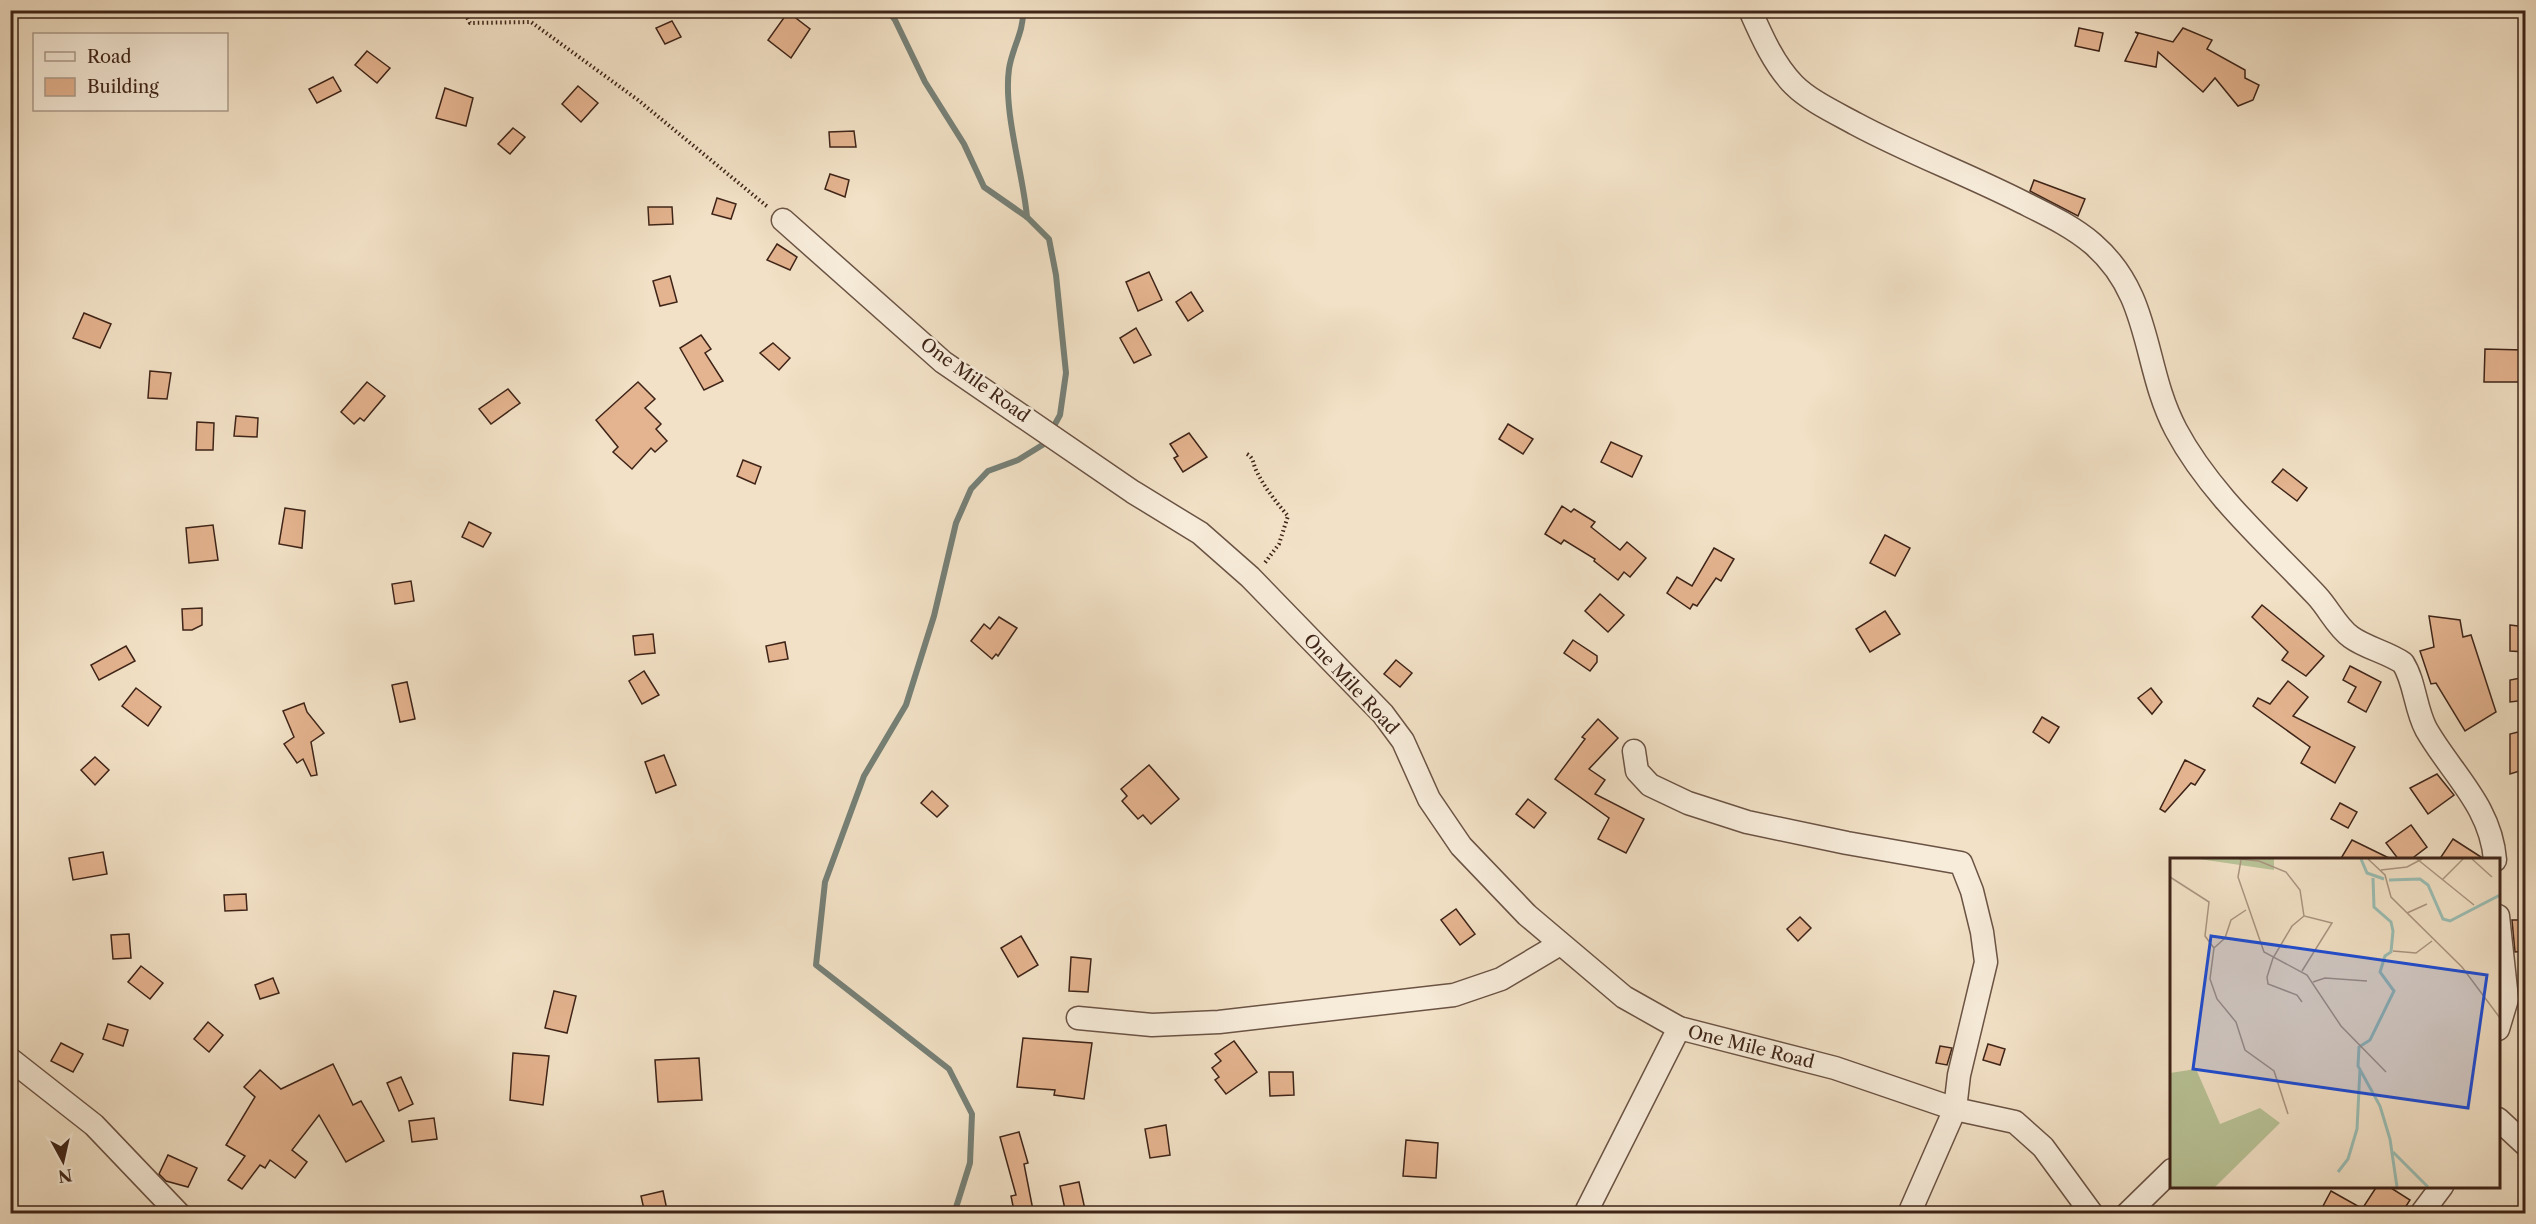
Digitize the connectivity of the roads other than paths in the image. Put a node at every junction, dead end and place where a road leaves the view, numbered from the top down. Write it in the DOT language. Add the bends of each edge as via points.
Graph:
graph roads {
  1 [pos="1750,10"];
  2 [pos="783,220"];
  3 [pos="1634,751"];
  4 [pos="2495,858"];
  5 [pos="2500,926"];
  6 [pos="1560,945"];
  7 [pos="1078,1018"];
  8 [pos="2500,1026"];
  9 [pos="1679,1029"];
  10 [pos="10,1059"];
  11 [pos="1955,1109"];
  12 [pos="2500,1122"];
  13 [pos="2526,1145"];
  14 [pos="2170,1172"];
  15 [pos="2440,1188"];
  16 [pos="179,1214"];
  17 [pos="1585,1214"];
  18 [pos="1909,1214"];
  19 [pos="2091,1214"];
  20 [pos="2127,1214"];
  21 [pos="2421,1214"];
  1 -- 4 [label="street" via="1765,42 1794,85 1901,148 2054,217 2092,243 2118,269 2136,304 2157,383 2188,449 2207,478 2325,605 2346,633 2403,663 2427,730 2486,820 2494,840"];
  2 -- 6 [label="street, One Mile Road" via="943,362 1200,533 1250,577 1383,714 1403,741 1429,799 1461,846"];
  3 -- 11 [label="street" via="1637,771 1650,785 1688,803 1747,822 1961,863 1972,891 1986,962 1959,1075"];
  5 -- 8 [label="street" via="2507,999"];
  6 -- 7 [label="street" via="1501,979 1454,995 1219,1022 1152,1025"];
  6 -- 9 [label="street, One Mile Road" via="1624,997"];
  9 -- 11 [label="street, One Mile Road" via="1835,1068"];
  9 -- 17 [label="street"];
  10 -- 16 [label="street" via="94,1125"];
  11 -- 18 [label="street"];
  11 -- 19 [label="street, One Mile Road" via="2015,1122 2027,1131"];
  12 -- 13 [label="street"];
  14 -- 20 [label="street"];
  15 -- 21 [label="street"];
}
